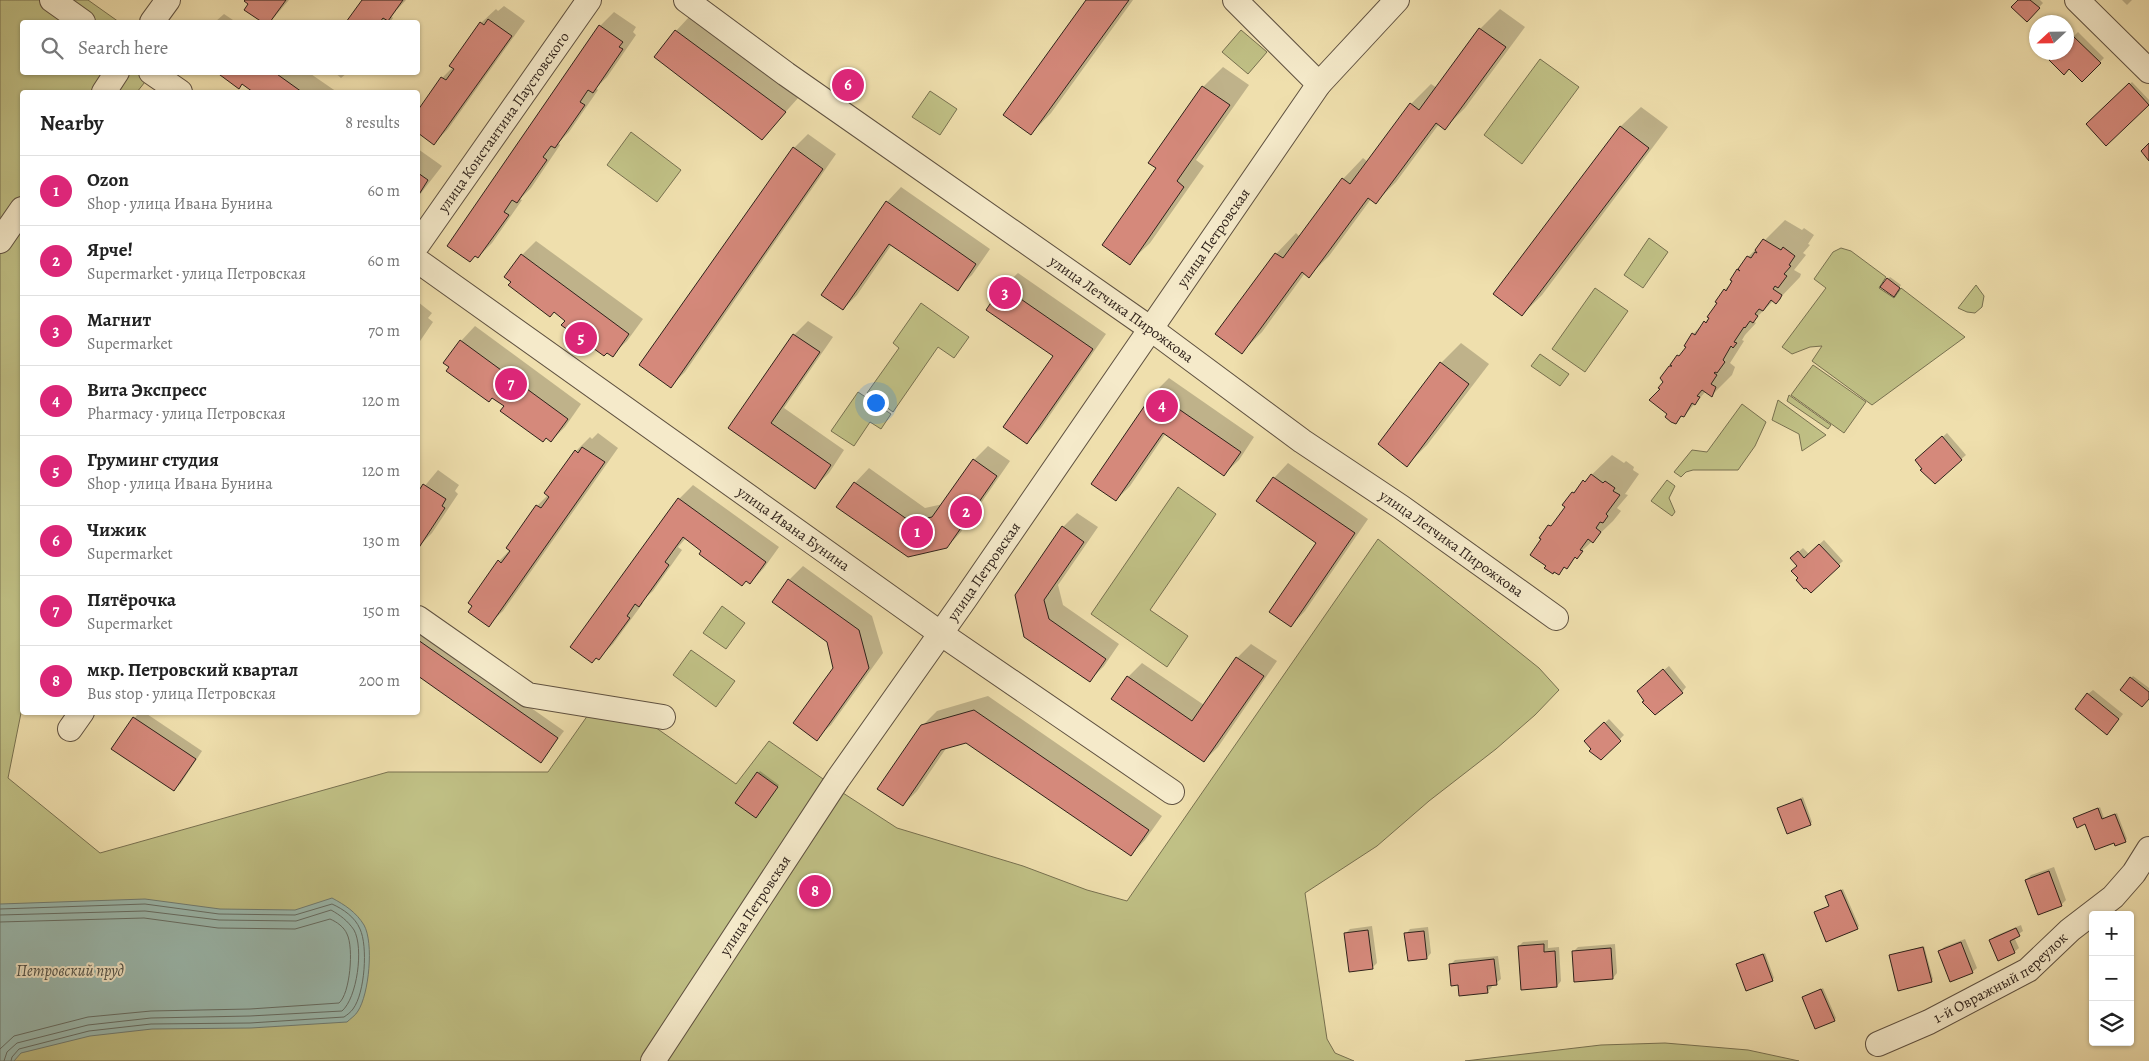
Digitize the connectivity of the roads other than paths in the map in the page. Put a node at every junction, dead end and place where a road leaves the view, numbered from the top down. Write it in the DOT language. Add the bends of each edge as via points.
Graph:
graph roads {
  1 [pos="52,0"];
  2 [pos="168,0"];
  3 [pos="589,0"];
  4 [pos="686,0"];
  5 [pos="1235,0"];
  6 [pos="1397,0"];
  7 [pos="2077,0"];
  8 [pos="80,20"];
  9 [pos="153,20"];
  10 [pos="2149,71"];
  11 [pos="115,75"];
  12 [pos="155,75"];
  13 [pos="1319,84"];
  14 [pos="105,90"];
  15 [pos="177,90"];
  16 [pos="20,212"];
  17 [pos="0,241"];
  18 [pos="420,241"];
  19 [pos="420,262"];
  20 [pos="1151,329"];
  21 [pos="1556,618"];
  22 [pos="420,619"];
  23 [pos="940,633"];
  24 [pos="663,717"];
  25 [pos="1172,792"];
  26 [pos="2149,849"];
  27 [pos="1878,1044"];
  28 [pos="653,1061"];
  1 -- 8 [label="street"];
  2 -- 9 [label="street"];
  3 -- 18 [label="street, улица Константина Паустовского"];
  4 -- 20 [label="street, улица Летчика Пирожкова" via="786,74"];
  5 -- 13 [label="street"];
  6 -- 13 [label="street, улица Петровская"];
  7 -- 10 [label="street"];
  11 -- 14 [label="street"];
  12 -- 15 [label="street"];
  13 -- 20 [label="street, улица Петровская"];
  16 -- 17 [label="street"];
  19 -- 23 [label="street, улица Ивана Бунина"];
  20 -- 21 [label="street, улица Летчика Пирожкова" via="1302,441"];
  20 -- 23 [label="street, улица Петровская"];
  22 -- 24 [label="street" via="528,696"];
  23 -- 25 [label="street, улица Ивана Бунина"];
  23 -- 28 [label="street, улица Петровская" via="838,778"];
  26 -- 27 [label="street, 1-й Овражный переулок" via="2113,897 2070,930 2028,970 1929,1022"];
}
